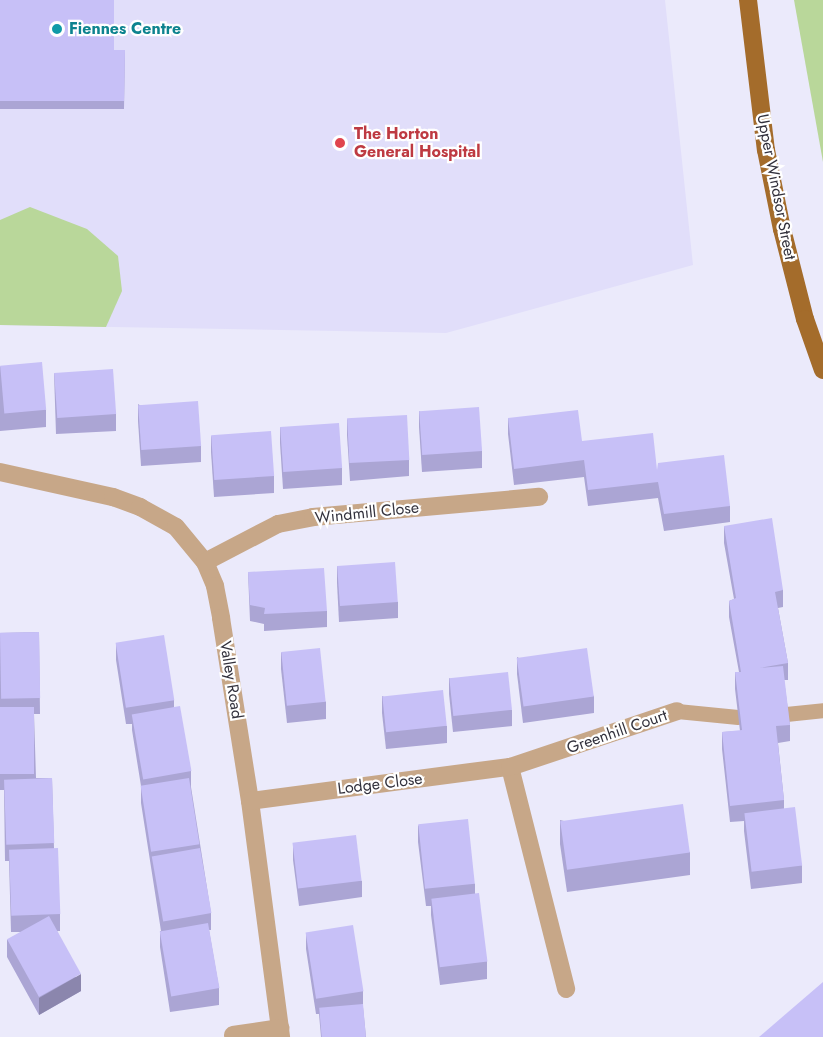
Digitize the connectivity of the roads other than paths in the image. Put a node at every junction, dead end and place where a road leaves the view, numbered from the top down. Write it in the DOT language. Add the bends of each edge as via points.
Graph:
graph roads {
  1 [pos="748,0"];
  2 [pos="823,370"];
  3 [pos="0,472"];
  4 [pos="539,496"];
  5 [pos="204,562"];
  6 [pos="823,710"];
  7 [pos="677,711"];
  8 [pos="786,714"];
  9 [pos="738,717"];
  10 [pos="556,753"];
  11 [pos="510,767"];
  12 [pos="250,801"];
  13 [pos="566,989"];
  14 [pos="280,1033"];
  15 [pos="233,1035"];
  1 -- 2 [label="main road, Upper Windsor Street" via="766,150 782,229 805,319"];
  3 -- 5 [label="street, Valley Road" via="113,497 140,507 176,527"];
  4 -- 5 [label="street, Windmill Close" via="313,517 278,524"];
  5 -- 12 [label="street, Valley Road" via="215,586"];
  6 -- 8 [label="lane"];
  7 -- 9 [label="lane"];
  7 -- 10 [label="street, Greenhill Court"];
  10 -- 11 [label="street, Lodge Close"];
  11 -- 12 [label="street, Lodge Close"];
  11 -- 13 [label="street"];
  12 -- 14 [label="street, Valley Road"];
  14 -- 15 [label="street, Valley Road"];
}
